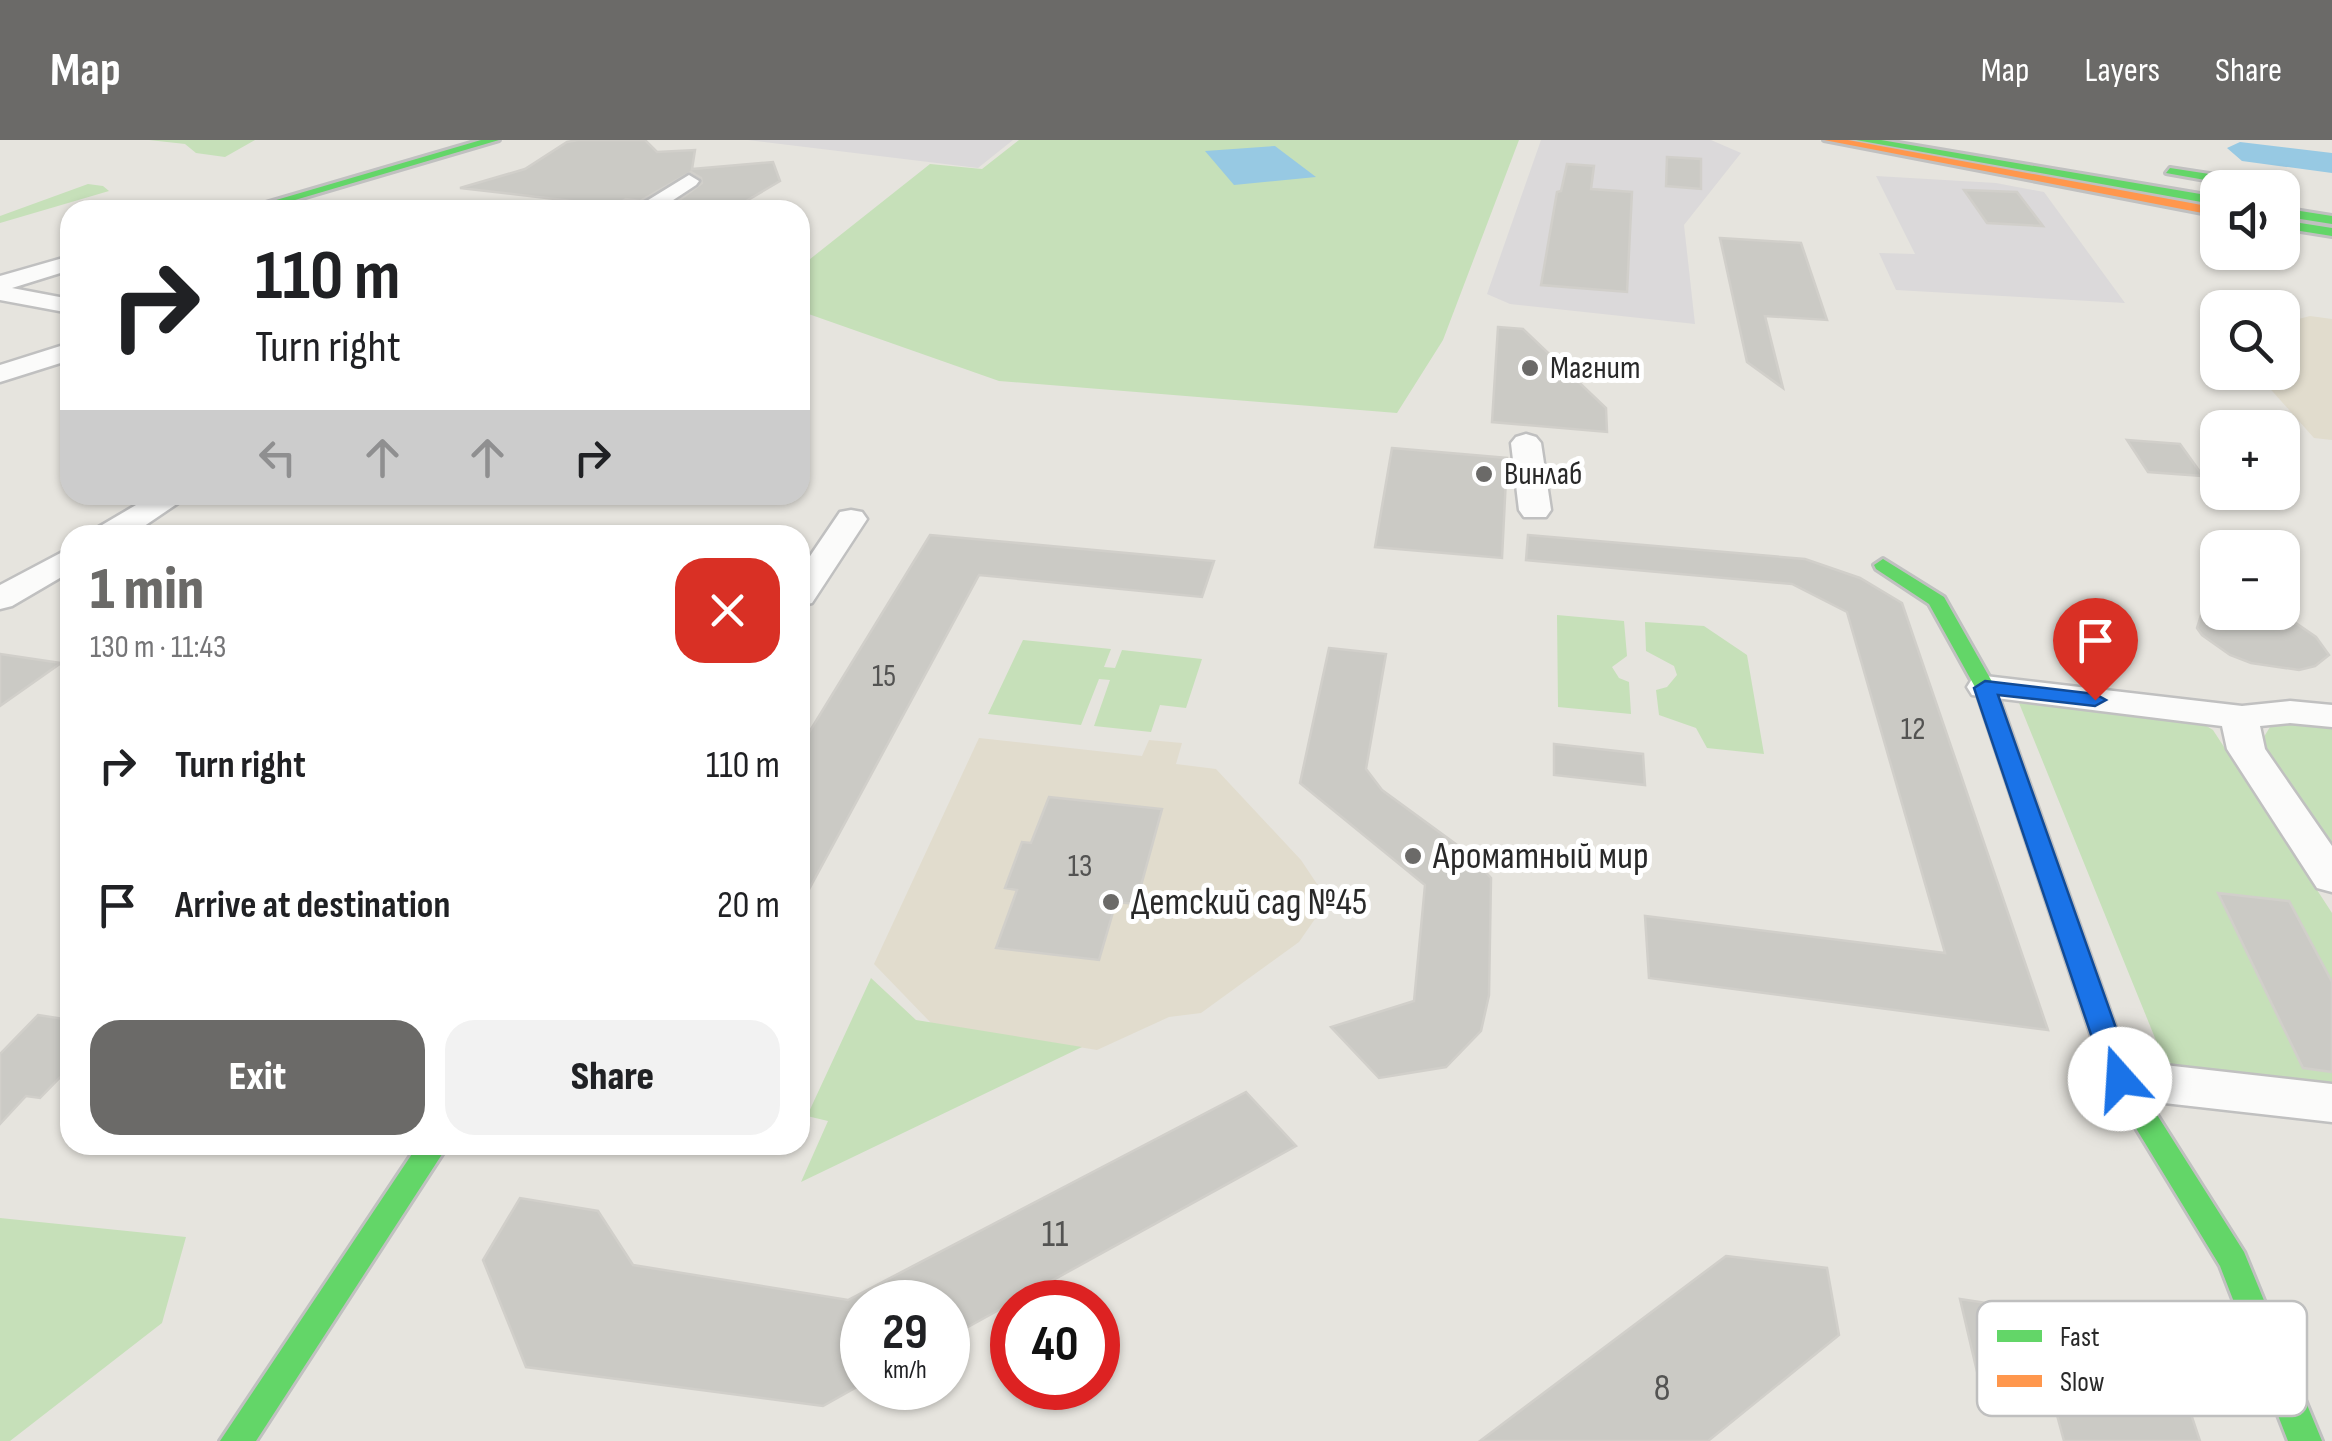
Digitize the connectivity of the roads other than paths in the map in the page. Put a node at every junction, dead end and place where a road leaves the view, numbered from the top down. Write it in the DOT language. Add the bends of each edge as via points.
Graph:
graph roads {
  1 [pos="493,140"];
  2 [pos="1830,140"];
  3 [pos="1862,140"];
  4 [pos="1912,140"];
  5 [pos="1974,140"];
  6 [pos="2200,176"];
  7 [pos="689,181"];
  8 [pos="2200,187"];
  9 [pos="2300,191"];
  10 [pos="2332,196"];
  11 [pos="2200,198"];
  12 [pos="283,200"];
  13 [pos="659,200"];
  14 [pos="2300,203"];
  15 [pos="2332,208"];
  16 [pos="2200,209"];
  17 [pos="2300,215"];
  18 [pos="2332,220"];
  19 [pos="2300,227"];
  20 [pos="2332,232"];
  21 [pos="60,266"];
  22 [pos="0,284"];
  23 [pos="0,293"];
  24 [pos="60,304"];
  25 [pos="60,354"];
  26 [pos="0,374"];
  27 [pos="1526,443"];
  28 [pos="158,505"];
  29 [pos="1535,510"];
  30 [pos="851,519"];
  31 [pos="125,525"];
  32 [pos="60,564"];
  33 [pos="1883,565"];
  34 [pos="810,581"];
  35 [pos="0,600"];
  36 [pos="1985,688"];
  37 [pos="2332,716"];
  38 [pos="2242,717"];
  39 [pos="2332,878"];
  40 [pos="2120,1079"];
  41 [pos="2332,1104"];
  42 [pos="427,1155"];
  43 [pos="2249,1301"];
  44 [pos="2295,1416"];
  45 [pos="238,1441"];
  46 [pos="2305,1441"];
  1 -- 12 [label="main road"];
  2 -- 16 [label="main road"];
  3 -- 11 [label="main road"];
  4 -- 8 [label="main road"];
  5 -- 6 [label="main road"];
  7 -- 13 [label="street"];
  9 -- 10 [label="main road"];
  14 -- 15 [label="main road"];
  17 -- 18 [label="main road"];
  19 -- 20 [label="main road"];
  21 -- 22 [label="street"];
  23 -- 24 [label="street"];
  25 -- 26 [label="street"];
  27 -- 29 [label="street"];
  28 -- 31 [label="street"];
  30 -- 34 [label="street"];
  32 -- 35 [label="street"];
  33 -- 36 [label="main road" via="1937,601"];
  36 -- 38 [label="street"];
  36 -- 40 [label="main road"];
  37 -- 38 [label="street"];
  38 -- 39 [label="street" via="2246,749"];
  40 -- 41 [label="street"];
  40 -- 43 [label="main road" via="2233,1261"];
  42 -- 45 [label="main road"];
  44 -- 46 [label="main road"];
}
